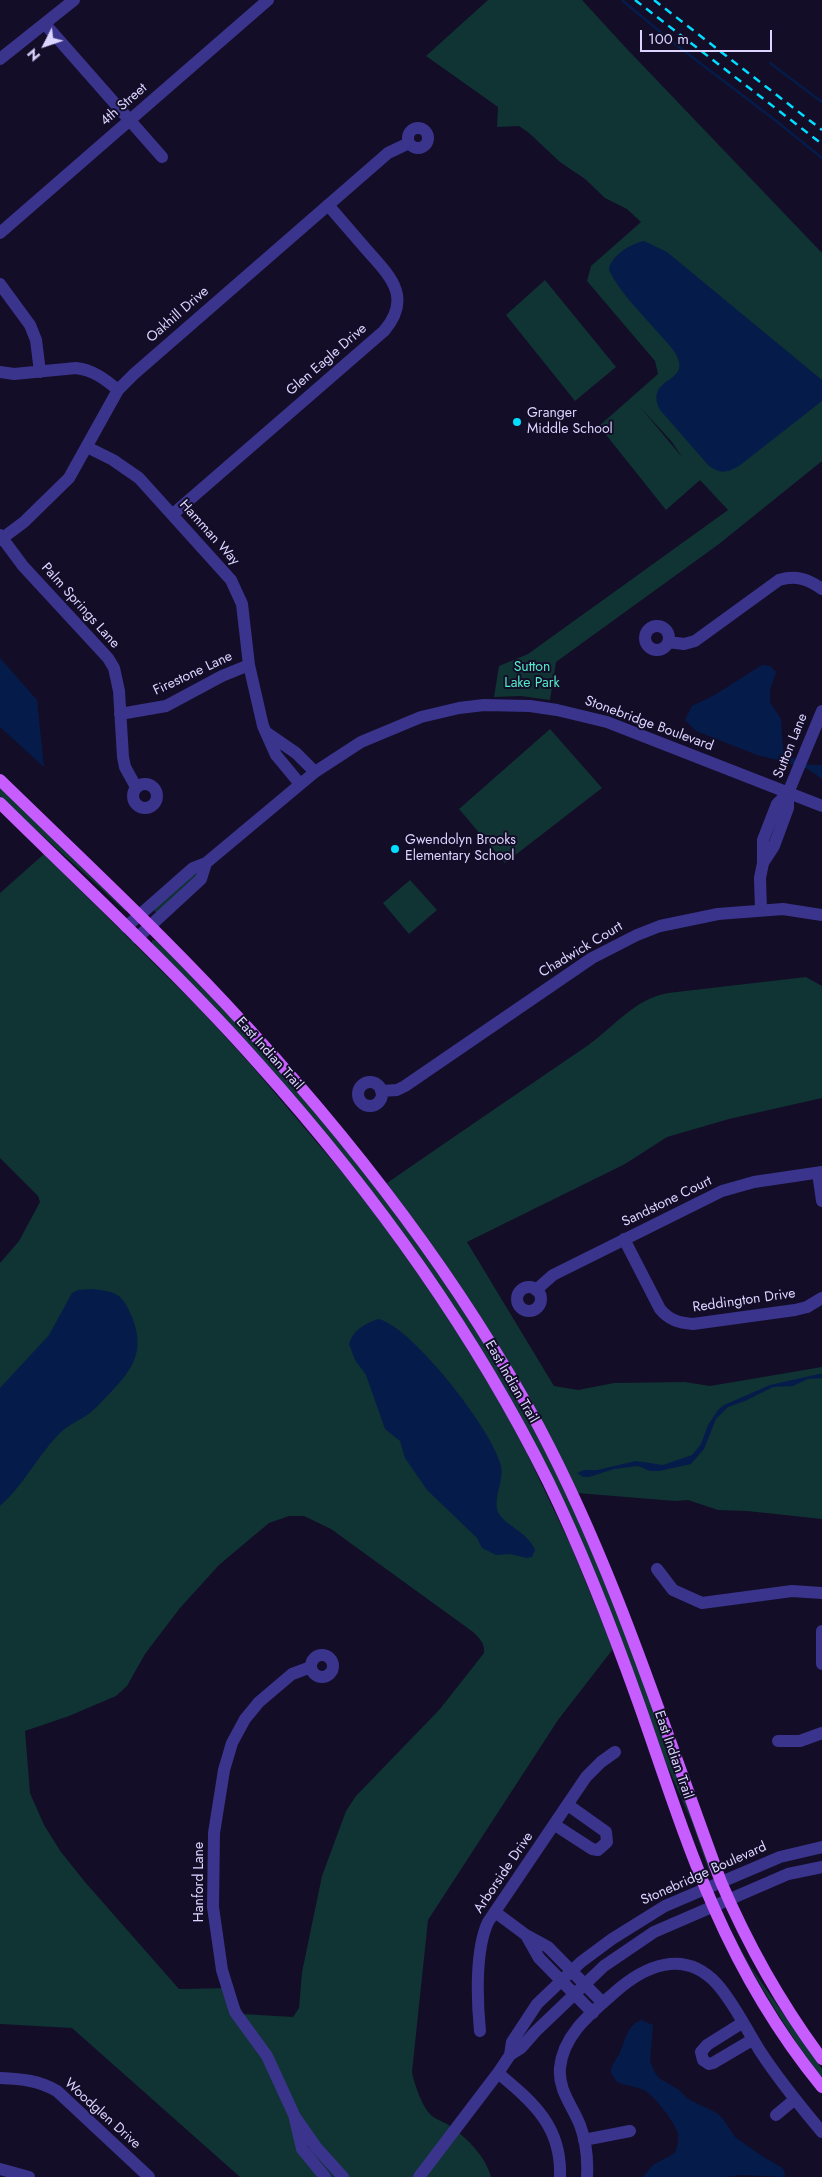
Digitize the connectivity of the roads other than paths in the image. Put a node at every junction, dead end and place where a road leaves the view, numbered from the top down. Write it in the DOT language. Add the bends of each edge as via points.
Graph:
graph roads {
  1 [pos="74,0"];
  2 [pos="268,0"];
  3 [pos="45,24"];
  4 [pos="0,59"];
  5 [pos="129,120"];
  6 [pos="409,143"];
  7 [pos="162,157"];
  8 [pos="328,205"];
  9 [pos="0,233"];
  10 [pos="0,284"];
  11 [pos="0,372"];
  12 [pos="40,372"];
  13 [pos="118,390"];
  14 [pos="88,447"];
  15 [pos="173,514"];
  16 [pos="1,538"];
  17 [pos="822,590"];
  18 [pos="668,642"];
  19 [pos="249,666"];
  20 [pos="822,711"];
  21 [pos="120,714"];
  22 [pos="266,733"];
  23 [pos="315,772"];
  24 [pos="0,780"];
  25 [pos="300,784"];
  26 [pos="136,787"];
  27 [pos="788,793"];
  28 [pos="0,802"];
  29 [pos="822,806"];
  30 [pos="206,863"];
  31 [pos="762,910"];
  32 [pos="822,915"];
  33 [pos="139,916"];
  34 [pos="149,926"];
  35 [pos="126,927"];
  36 [pos="137,938"];
  37 [pos="381,1091"];
  38 [pos="820,1173"];
  39 [pos="822,1201"];
  40 [pos="624,1239"];
  41 [pos="536,1290"];
  42 [pos="822,1298"];
  43 [pos="657,1569"];
  44 [pos="822,1593"];
  45 [pos="822,1630"];
  46 [pos="822,1664"];
  47 [pos="311,1667"];
  48 [pos="822,1733"];
  49 [pos="778,1741"];
  50 [pos="615,1752"];
  51 [pos="568,1805"];
  52 [pos="555,1825"];
  53 [pos="822,1847"];
  54 [pos="822,1867"];
  55 [pos="721,1882"];
  56 [pos="706,1889"];
  57 [pos="728,1899"];
  58 [pos="713,1906"];
  59 [pos="495,1912"];
  60 [pos="526,1935"];
  61 [pos="572,1971"];
  62 [pos="560,1981"];
  63 [pos="584,1984"];
  64 [pos="574,1994"];
  65 [pos="603,2003"];
  66 [pos="593,2013"];
  67 [pos="742,2023"];
  68 [pos="480,2031"];
  69 [pos="752,2040"];
  70 [pos="510,2055"];
  71 [pos="822,2059"];
  72 [pos="498,2073"];
  73 [pos="0,2078"];
  74 [pos="822,2087"];
  75 [pos="794,2100"];
  76 [pos="776,2115"];
  77 [pos="295,2116"];
  78 [pos="630,2131"];
  79 [pos="822,2132"];
  80 [pos="584,2140"];
  81 [pos="0,2169"];
  82 [pos="29,2177"];
  83 [pos="149,2177"];
  84 [pos="325,2177"];
  85 [pos="343,2177"];
  86 [pos="419,2177"];
  87 [pos="560,2177"];
  88 [pos="587,2177"];
  1 -- 3 [label="street"];
  2 -- 5 [label="street, 4th Street"];
  3 -- 4 [label="street"];
  3 -- 5 [label="street"];
  5 -- 7 [label="street"];
  5 -- 9 [label="street, 4th Street"];
  6 -- 8 [label="street, Oakhill Drive" via="388,153"];
  8 -- 13 [label="street, Oakhill Drive"];
  8 -- 15 [label="street, Glen Eagle Drive" via="390,276 397,293 395,316 384,331"];
  10 -- 12 [label="street" via="30,326 36,340"];
  11 -- 12 [label="street"];
  12 -- 13 [label="street" via="84,369 102,377"];
  13 -- 14 [label="street, Oakhill Drive"];
  14 -- 15 [label="street, Hamman Way" via="127,468"];
  14 -- 16 [label="street, Oakhill Drive" via="64,485 24,522"];
  15 -- 19 [label="street, Hamman Way" via="235,586 244,616"];
  16 -- 21 [label="street, Palm Springs Lane" via="108,658 117,678"];
  17 -- 18 [label="street" via="795,577 779,580 695,641 684,644"];
  19 -- 21 [label="street, Firestone Lane" via="222,676 166,706"];
  19 -- 22 [label="street, Hamman Way"];
  20 -- 27 [label="street, Sutton Lane"];
  21 -- 26 [label="street, Palm Springs Lane" via="125,767"];
  22 -- 23 [label="street" via="296,752"];
  22 -- 25 [label="street, Hamman Way" via="276,755"];
  23 -- 25 [label="street, Stonebridge Boulevard"];
  23 -- 27 [label="street, Stonebridge Boulevard" via="362,742 394,727 459,708 498,704 557,710 601,720"];
  24 -- 33 [label="main road, East Indian Trail"];
  25 -- 30 [label="street, Stonebridge Boulevard"];
  27 -- 29 [label="street, Stonebridge Boulevard"];
  27 -- 31 [label="street, Sutton Lane" via="788,808 774,846 763,863 760,878"];
  28 -- 35 [label="main road, East Indian Trail"];
  30 -- 33 [label="street, Stonebridge Boulevard" via="193,868"];
  30 -- 34 [label="street, Stonebridge Boulevard" via="201,879"];
  31 -- 32 [label="street, Chadwick Court"];
  31 -- 37 [label="street, Chadwick Court" via="718,914 660,926 615,944 405,1086"];
  33 -- 34 [label="main road, East Indian Trail"];
  33 -- 35 [label="street, Stonebridge Boulevard"];
  34 -- 36 [label="street, Stonebridge Boulevard"];
  34 -- 55 [label="main road, East Indian Trail" via="253,1034 340,1133 417,1232 495,1350 560,1469 606,1569"];
  35 -- 36 [label="main road, East Indian Trail"];
  36 -- 56 [label="main road, East Indian Trail" via="227,1029 328,1145 411,1252 480,1358 533,1453 588,1569"];
  38 -- 39 [label="street"];
  38 -- 40 [label="street, Sandstone Court" via="754,1182 729,1189"];
  40 -- 41 [label="street, Sandstone Court" via="553,1275"];
  40 -- 42 [label="street, Reddington Drive" via="660,1309 667,1317 682,1324 795,1310"];
  43 -- 44 [label="street" via="673,1590 702,1603 792,1591"];
  45 -- 46 [label="street"];
  47 -- 77 [label="street, Hanford Lane" via="292,1674 263,1698 236,1732 222,1780 212,1866 215,1927 230,1997 240,2020 267,2056"];
  48 -- 49 [label="street" via="800,1741"];
  50 -- 51 [label="street, Arborside Drive" via="594,1768"];
  51 -- 52 [label="street, Arborside Drive"];
  51 -- 52 [label="street" via="606,1832 608,1842 598,1850 592,1849"];
  52 -- 59 [label="street, Arborside Drive"];
  53 -- 55 [label="street, Stonebridge Boulevard" via="780,1857"];
  54 -- 57 [label="street, Stonebridge Boulevard" via="788,1874"];
  55 -- 56 [label="street, Stonebridge Boulevard"];
  55 -- 57 [label="main road, East Indian Trail"];
  56 -- 58 [label="main road, East Indian Trail"];
  56 -- 61 [label="street, Stonebridge Boulevard" via="649,1915 593,1952"];
  57 -- 58 [label="street, Stonebridge Boulevard"];
  57 -- 71 [label="main road, East Indian Trail" via="760,1965"];
  58 -- 63 [label="street, Stonebridge Boulevard" via="654,1932 604,1966"];
  58 -- 74 [label="main road, East Indian Trail" via="771,2015"];
  59 -- 60 [label="street"];
  59 -- 68 [label="street, Arborside Drive" via="486,1926 482,1945 477,1999"];
  60 -- 61 [label="street" via="548,1947"];
  60 -- 62 [label="street" via="539,1958"];
  61 -- 62 [label="street, Stonebridge Boulevard"];
  61 -- 63 [label="street"];
  62 -- 64 [label="street"];
  62 -- 70 [label="street, Stonebridge Boulevard" via="523,2024 512,2042"];
  63 -- 64 [label="street, Stonebridge Boulevard"];
  63 -- 65 [label="street"];
  64 -- 66 [label="street"];
  64 -- 70 [label="street, Stonebridge Boulevard" via="521,2048"];
  65 -- 66 [label="street"];
  65 -- 67 [label="street" via="626,1982 648,1969 673,1964 688,1966 701,1971 718,1985"];
  66 -- 80 [label="street" via="569,2039 560,2070 563,2092"];
  67 -- 69 [label="street"];
  67 -- 69 [label="street" via="707,2045 701,2052 703,2060 713,2064"];
  69 -- 75 [label="street"];
  70 -- 72 [label="street, Stonebridge Boulevard"];
  72 -- 86 [label="street, Stonebridge Boulevard"];
  72 -- 87 [label="street" via="535,2105 549,2125 558,2149"];
  73 -- 83 [label="street, Woodglen Drive" via="26,2079 57,2091"];
  75 -- 76 [label="street"];
  75 -- 79 [label="street"];
  77 -- 84 [label="street, Hanford Lane" via="302,2149"];
  77 -- 85 [label="street, Hanford Lane" via="316,2147"];
  78 -- 80 [label="street"];
  80 -- 88 [label="street"];
  81 -- 82 [label="street"];
}
